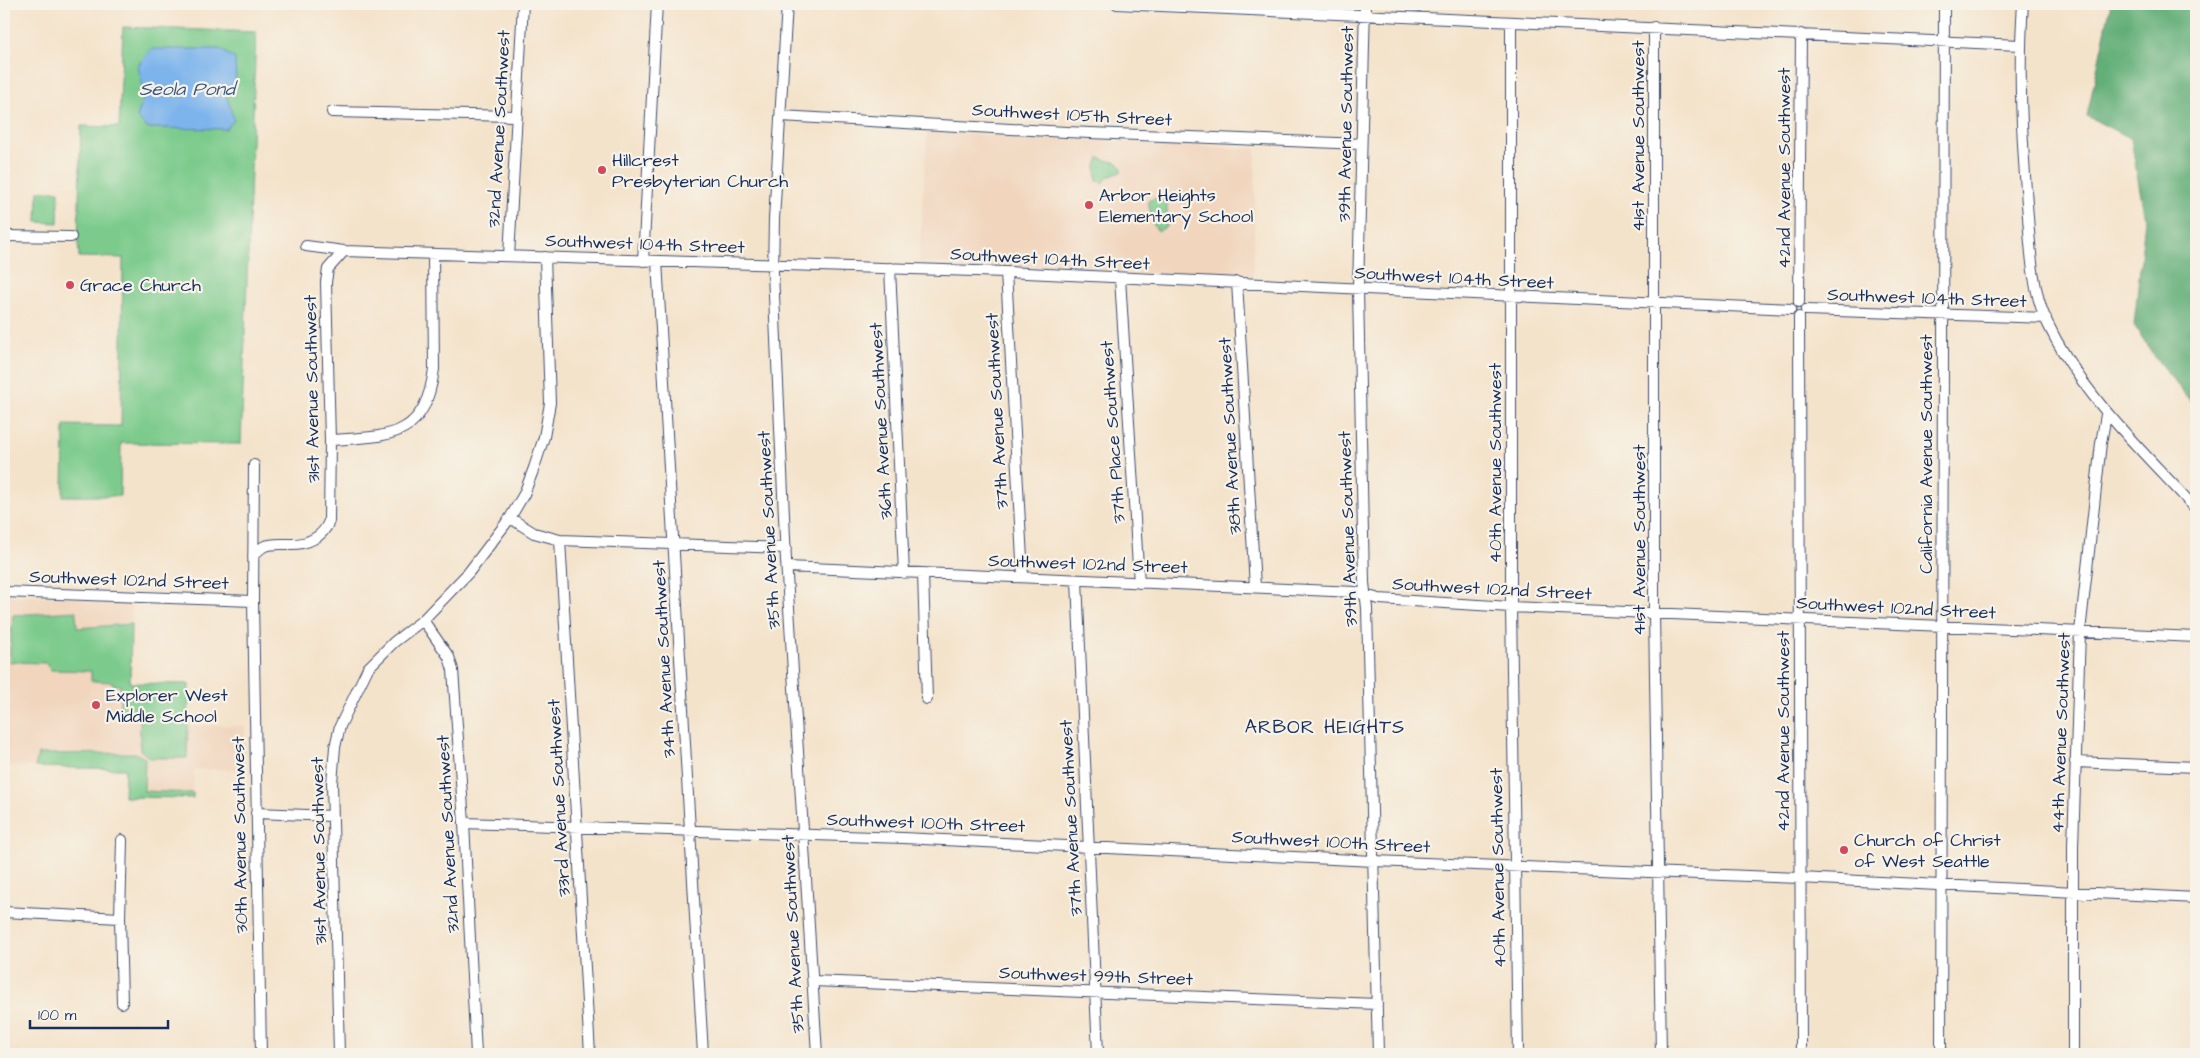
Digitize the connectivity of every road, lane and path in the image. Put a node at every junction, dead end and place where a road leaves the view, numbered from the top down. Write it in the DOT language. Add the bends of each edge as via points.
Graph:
graph roads {
  1 [pos="523,4"];
  2 [pos="657,4"];
  3 [pos="787,4"];
  4 [pos="1117,4"];
  5 [pos="1365,4"];
  6 [pos="1944,4"];
  7 [pos="2023,4"];
  8 [pos="1365,15"];
  9 [pos="1511,22"];
  10 [pos="1654,27"];
  11 [pos="1801,34"];
  12 [pos="1944,40"];
  13 [pos="2020,45"];
  14 [pos="332,112"];
  15 [pos="515,116"];
  16 [pos="781,116"];
  17 [pos="1361,144"];
  18 [pos="4,236"];
  19 [pos="71,237"];
  20 [pos="306,246"];
  21 [pos="344,251"];
  22 [pos="433,254"];
  23 [pos="509,256"];
  24 [pos="545,258"];
  25 [pos="643,260"];
  26 [pos="657,261"];
  27 [pos="773,265"];
  28 [pos="890,268"];
  29 [pos="1006,272"];
  30 [pos="1120,278"];
  31 [pos="1237,282"];
  32 [pos="1358,290"];
  33 [pos="1510,297"];
  34 [pos="1655,302"];
  35 [pos="1799,309"];
  36 [pos="1942,316"];
  37 [pos="2046,318"];
  38 [pos="2106,415"];
  39 [pos="330,440"];
  40 [pos="254,465"];
  41 [pos="2196,508"];
  42 [pos="510,518"];
  43 [pos="560,540"];
  44 [pos="673,544"];
  45 [pos="786,548"];
  46 [pos="253,556"];
  47 [pos="787,568"];
  48 [pos="904,573"];
  49 [pos="923,574"];
  50 [pos="1023,577"];
  51 [pos="1077,580"];
  52 [pos="1139,582"];
  53 [pos="1255,587"];
  54 [pos="4,592"];
  55 [pos="1366,596"];
  56 [pos="253,601"];
  57 [pos="1511,606"];
  58 [pos="1654,613"];
  59 [pos="1799,619"];
  60 [pos="423,620"];
  61 [pos="1943,626"];
  62 [pos="2080,632"];
  63 [pos="2196,637"];
  64 [pos="927,699"];
  65 [pos="2075,762"];
  66 [pos="2196,767"];
  67 [pos="256,813"];
  68 [pos="333,816"];
  69 [pos="464,823"];
  70 [pos="577,826"];
  71 [pos="691,830"];
  72 [pos="803,834"];
  73 [pos="122,840"];
  74 [pos="1088,847"];
  75 [pos="1374,862"];
  76 [pos="1514,866"];
  77 [pos="1658,872"];
  78 [pos="1800,878"];
  79 [pos="1942,886"];
  80 [pos="2074,892"];
  81 [pos="2196,898"];
  82 [pos="4,912"];
  83 [pos="120,918"];
  84 [pos="813,980"];
  85 [pos="1095,992"];
  86 [pos="122,1003"];
  87 [pos="1377,1004"];
  88 [pos="260,1054"];
  89 [pos="339,1054"];
  90 [pos="476,1054"];
  91 [pos="590,1054"];
  92 [pos="704,1054"];
  93 [pos="817,1054"];
  94 [pos="1098,1054"];
  95 [pos="1378,1054"];
  96 [pos="1518,1054"];
  97 [pos="1661,1054"];
  98 [pos="1801,1054"];
  99 [pos="1941,1054"];
  100 [pos="2073,1054"];
  1 -- 15 [label="street, 32nd Avenue Southwest"];
  2 -- 25 [label="street"];
  3 -- 16 [label="street, 35th Avenue Southwest"];
  4 -- 8 [label="street"];
  5 -- 8 [label="street, 39th Avenue Southwest"];
  6 -- 12 [label="street, California Avenue Southwest"];
  7 -- 13 [label="street"];
  8 -- 9 [label="street"];
  8 -- 17 [label="street, 39th Avenue Southwest"];
  9 -- 10 [label="street"];
  9 -- 33 [label="street, 40th Avenue Southwest"];
  10 -- 11 [label="street"];
  10 -- 34 [label="street, 41st Avenue Southwest"];
  11 -- 12 [label="street"];
  11 -- 35 [label="street, 42nd Avenue Southwest"];
  12 -- 13 [label="street"];
  12 -- 36 [label="street, California Avenue Southwest"];
  13 -- 37 [label="street" via="2030,237"];
  14 -- 15 [label="street"];
  15 -- 23 [label="street, 32nd Avenue Southwest"];
  16 -- 17 [label="street, Southwest 105th Street"];
  16 -- 27 [label="street, 35th Avenue Southwest"];
  17 -- 32 [label="street, 39th Avenue Southwest"];
  18 -- 19 [label="street"];
  20 -- 21 [label="street, Southwest 104th Street"];
  21 -- 22 [label="street, Southwest 104th Street"];
  21 -- 39 [label="street, 31st Avenue Southwest" via="332,262 326,282"];
  22 -- 23 [label="street, Southwest 104th Street"];
  22 -- 39 [label="street" via="434,369 425,403 415,419 396,433"];
  23 -- 24 [label="street, Southwest 104th Street"];
  24 -- 25 [label="street, Southwest 104th Street"];
  24 -- 42 [label="street" via="550,403 534,468"];
  25 -- 26 [label="street, Southwest 104th Street"];
  26 -- 27 [label="street, Southwest 104th Street"];
  26 -- 44 [label="street, 34th Avenue Southwest"];
  27 -- 28 [label="street, Southwest 104th Street"];
  27 -- 45 [label="street, 35th Avenue Southwest"];
  28 -- 29 [label="street, Southwest 104th Street"];
  28 -- 48 [label="street, 36th Avenue Southwest"];
  29 -- 30 [label="street, Southwest 104th Street"];
  29 -- 50 [label="street, 37th Avenue Southwest"];
  30 -- 31 [label="street, Southwest 104th Street"];
  30 -- 52 [label="street, 37th Place Southwest"];
  31 -- 32 [label="street, Southwest 104th Street"];
  31 -- 53 [label="street, 38th Avenue Southwest"];
  32 -- 33 [label="street, Southwest 104th Street"];
  32 -- 55 [label="street, 39th Avenue Southwest"];
  33 -- 34 [label="street, Southwest 104th Street"];
  33 -- 57 [label="street, 40th Avenue Southwest"];
  34 -- 35 [label="street, Southwest 104th Street"];
  34 -- 58 [label="street, 41st Avenue Southwest"];
  35 -- 36 [label="street, Southwest 104th Street"];
  35 -- 59 [label="street, 42nd Avenue Southwest"];
  36 -- 37 [label="street, Southwest 104th Street"];
  36 -- 61 [label="street, California Avenue Southwest"];
  37 -- 38 [label="street" via="2065,355"];
  38 -- 41 [label="street"];
  38 -- 62 [label="street, 44th Avenue Southwest"];
  39 -- 46 [label="street, 31st Avenue Southwest" via="330,512 325,531 309,541 263,546"];
  40 -- 46 [label="street, 30th Avenue Southwest"];
  42 -- 43 [label="street" via="534,533"];
  42 -- 60 [label="street, 31st Avenue Southwest" via="469,572"];
  43 -- 44 [label="street"];
  43 -- 70 [label="street, 33rd Avenue Southwest"];
  44 -- 45 [label="street"];
  44 -- 71 [label="street, 34th Avenue Southwest"];
  45 -- 47 [label="street, 35th Avenue Southwest"];
  46 -- 56 [label="street, 30th Avenue Southwest"];
  47 -- 48 [label="street, Southwest 102nd Street"];
  47 -- 72 [label="street, 35th Avenue Southwest"];
  48 -- 49 [label="street, Southwest 102nd Street"];
  49 -- 50 [label="street, Southwest 102nd Street"];
  49 -- 64 [label="street"];
  50 -- 51 [label="street, Southwest 102nd Street"];
  51 -- 52 [label="street, Southwest 102nd Street"];
  51 -- 74 [label="street, 37th Avenue Southwest"];
  52 -- 53 [label="street, Southwest 102nd Street"];
  53 -- 55 [label="street, Southwest 102nd Street" via="1354,592"];
  54 -- 56 [label="street, Southwest 102nd Street"];
  55 -- 57 [label="street, Southwest 102nd Street"];
  55 -- 75 [label="street, 39th Avenue Southwest"];
  56 -- 67 [label="street, 30th Avenue Southwest"];
  57 -- 58 [label="street, Southwest 102nd Street"];
  57 -- 76 [label="street, 40th Avenue Southwest"];
  58 -- 59 [label="street, Southwest 102nd Street"];
  58 -- 77 [label="street, 41st Avenue Southwest"];
  59 -- 61 [label="street, Southwest 102nd Street"];
  59 -- 78 [label="street, 42nd Avenue Southwest"];
  60 -- 68 [label="street, 31st Avenue Southwest" via="368,668 340,726 332,763"];
  60 -- 69 [label="street, 32nd Avenue Southwest" via="449,657 453,670"];
  61 -- 62 [label="street, Southwest 102nd Street"];
  61 -- 79 [label="street, California Avenue Southwest"];
  62 -- 63 [label="street, Southwest 102nd Street"];
  62 -- 65 [label="street, 44th Avenue Southwest"];
  65 -- 66 [label="street"];
  65 -- 80 [label="street, 44th Avenue Southwest"];
  67 -- 68 [label="street"];
  67 -- 88 [label="street, 30th Avenue Southwest"];
  68 -- 89 [label="street, 31st Avenue Southwest"];
  69 -- 70 [label="street, Southwest 100th Street"];
  69 -- 90 [label="street, 32nd Avenue Southwest"];
  70 -- 71 [label="street, Southwest 100th Street"];
  70 -- 91 [label="street, 33rd Avenue Southwest"];
  71 -- 72 [label="street, Southwest 100th Street"];
  71 -- 92 [label="street, 34th Avenue Southwest"];
  72 -- 74 [label="street, Southwest 100th Street"];
  72 -- 84 [label="street, 35th Avenue Southwest"];
  73 -- 83 [label="street"];
  74 -- 75 [label="street, Southwest 100th Street"];
  74 -- 85 [label="street, 37th Avenue Southwest"];
  75 -- 76 [label="street, Southwest 100th Street"];
  75 -- 87 [label="street, 39th Avenue Southwest"];
  76 -- 77 [label="street, Southwest 100th Street"];
  76 -- 96 [label="street, 40th Avenue Southwest"];
  77 -- 78 [label="street, Southwest 100th Street"];
  77 -- 97 [label="street, 41st Avenue Southwest"];
  78 -- 79 [label="street, Southwest 100th Street"];
  78 -- 98 [label="street, 42nd Avenue Southwest"];
  79 -- 80 [label="street, Southwest 100th Street"];
  79 -- 99 [label="street, California Avenue Southwest"];
  80 -- 81 [label="street, Southwest 100th Street"];
  80 -- 100 [label="street, 44th Avenue Southwest"];
  82 -- 83 [label="street"];
  83 -- 86 [label="street"];
  84 -- 85 [label="street, Southwest 99th Street"];
  84 -- 93 [label="street, 35th Avenue Southwest"];
  85 -- 87 [label="street, Southwest 99th Street"];
  85 -- 94 [label="street, 37th Avenue Southwest"];
  87 -- 95 [label="street, 39th Avenue Southwest"];
}
